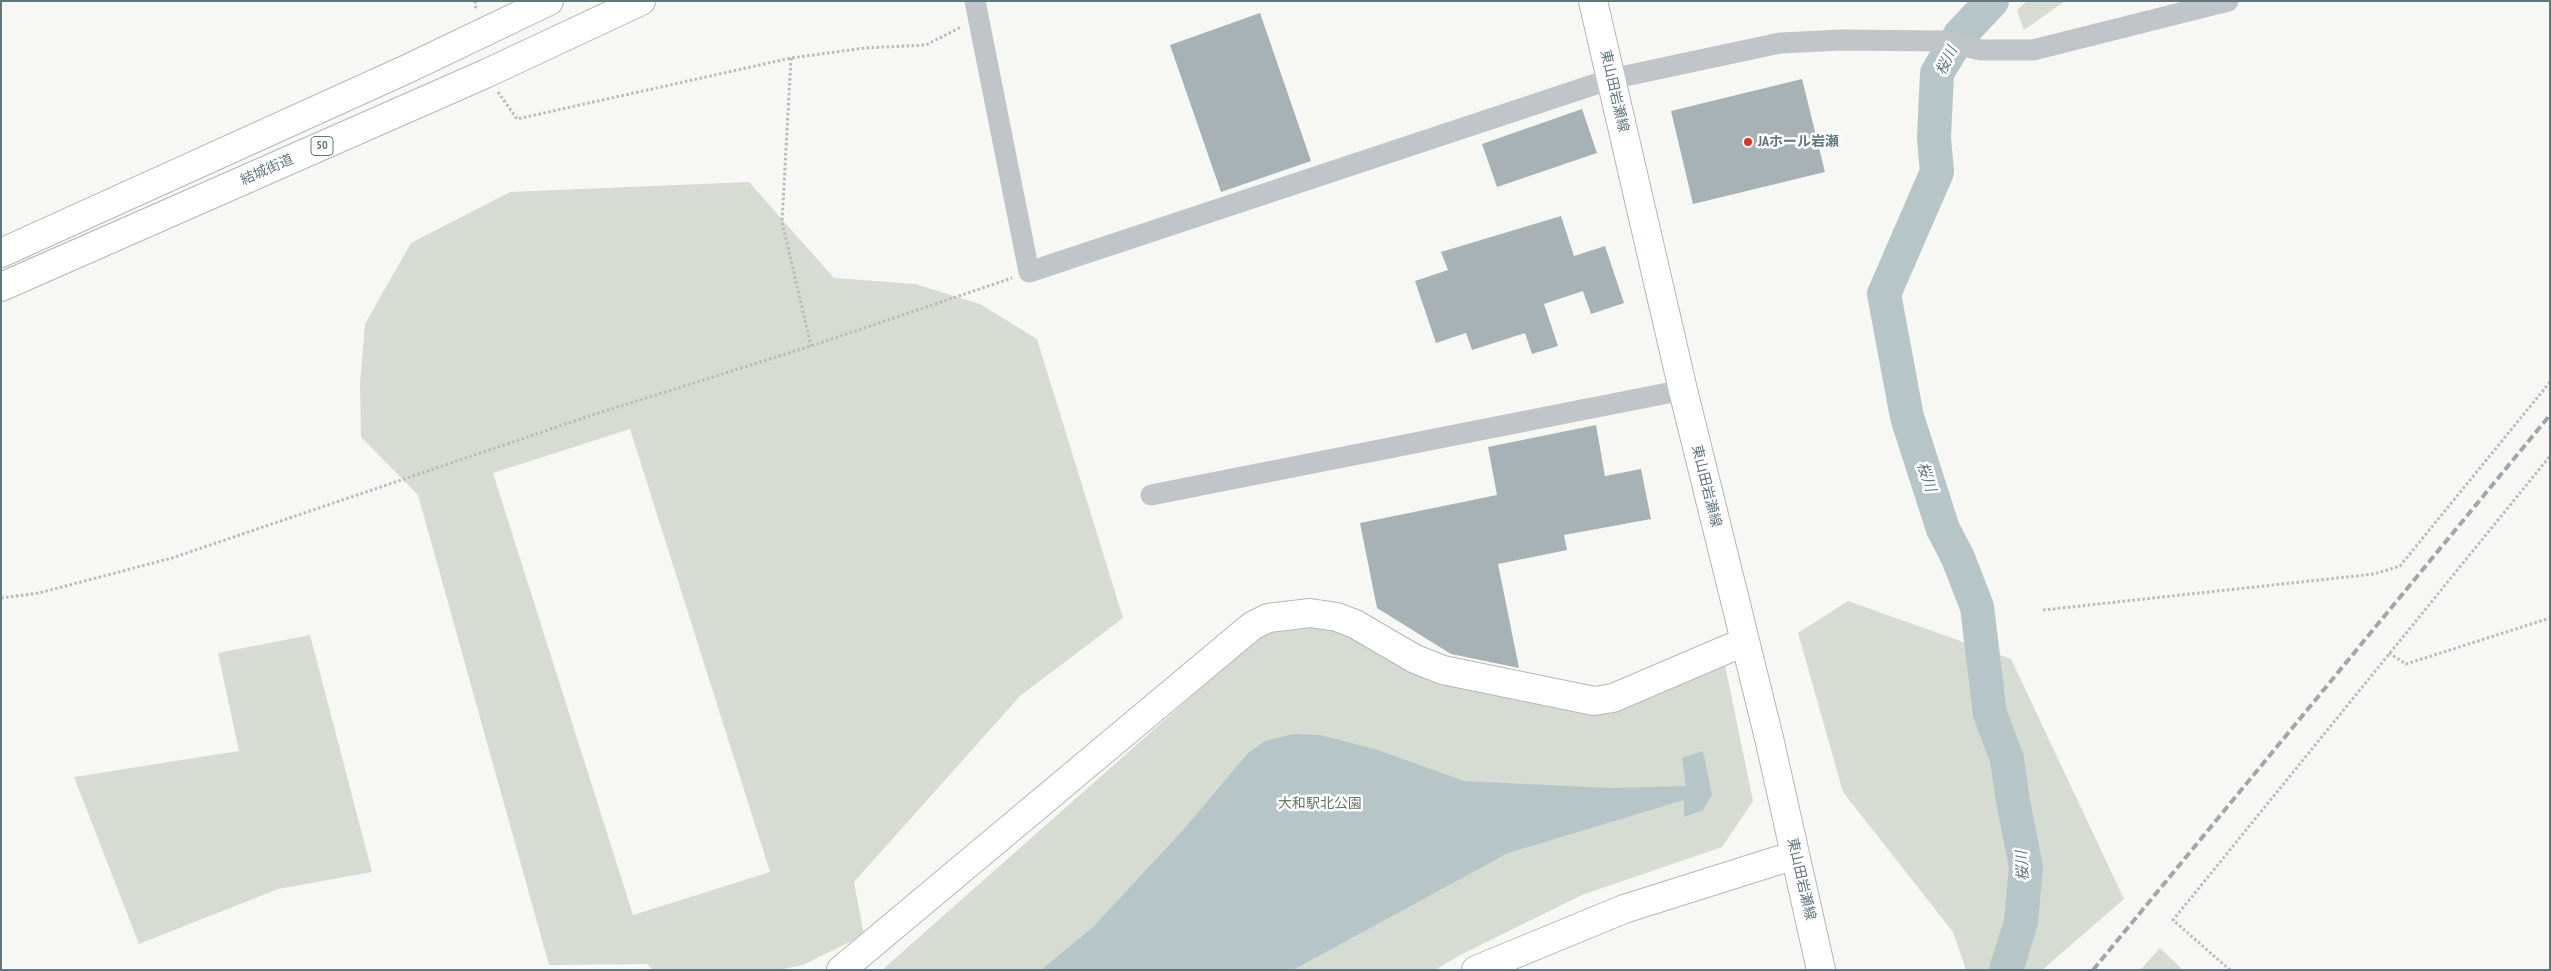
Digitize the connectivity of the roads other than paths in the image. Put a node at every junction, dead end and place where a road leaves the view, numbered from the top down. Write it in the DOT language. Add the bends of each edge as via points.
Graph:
graph roads {
  1 [pos="549,1"];
  2 [pos="641,1"];
  3 [pos="1593,1"];
  4 [pos="2228,1"];
  5 [pos="976,10"];
  6 [pos="1612,79"];
  7 [pos="1,253"];
  8 [pos="1,287"];
  9 [pos="1683,390"];
  10 [pos="1151,495"];
  11 [pos="1744,642"];
  12 [pos="1795,855"];
  13 [pos="841,970"];
  14 [pos="1476,970"];
  15 [pos="1821,970"];
  1 -- 7 [label="main road"];
  2 -- 8 [label="main road, 結城街道 / 50" via="486,74"];
  3 -- 6 [label="main road, 東山田岩瀬線"];
  4 -- 6 [label="street" via="2033,50 1982,50 1942,40 1780,43"];
  5 -- 6 [label="street" via="1029,272"];
  6 -- 9 [label="main road, 東山田岩瀬線"];
  9 -- 10 [label="street"];
  9 -- 11 [label="main road, 東山田岩瀬線"];
  11 -- 12 [label="main road, 東山田岩瀬線"];
  11 -- 13 [label="main road" via="1613,698 1594,701 1443,670 1415,659 1355,624 1337,618 1310,613 1268,618 1252,626"];
  12 -- 14 [label="main road" via="1624,909"];
  12 -- 15 [label="main road, 東山田岩瀬線"];
}
